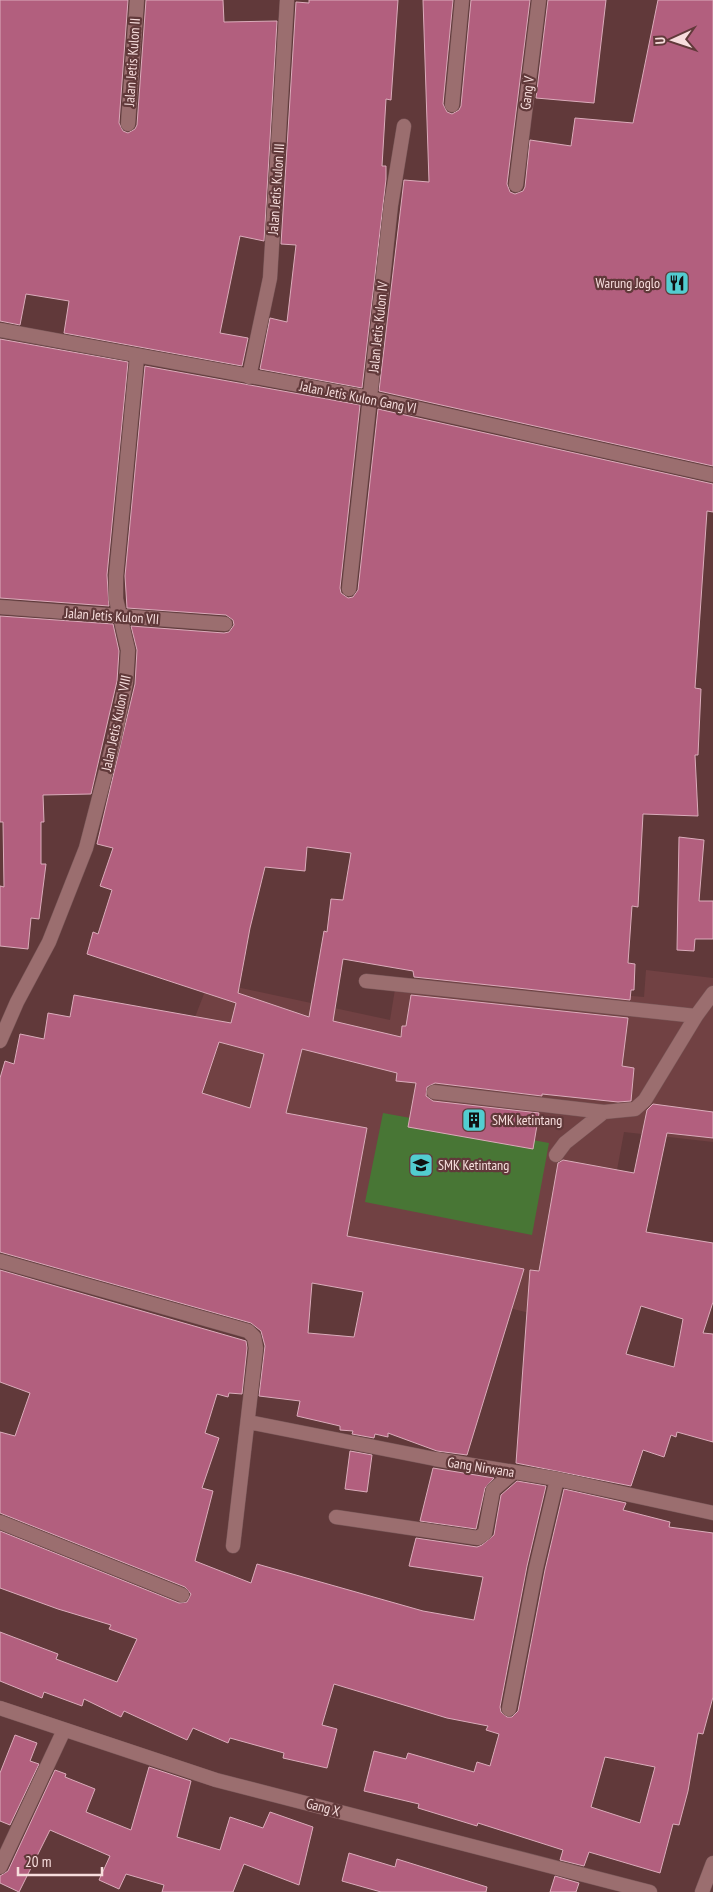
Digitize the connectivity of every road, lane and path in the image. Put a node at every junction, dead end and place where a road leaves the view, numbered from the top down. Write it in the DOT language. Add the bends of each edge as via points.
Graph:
graph roads {
  1 [pos="137,0"];
  2 [pos="287,0"];
  3 [pos="462,0"];
  4 [pos="539,0"];
  5 [pos="452,105"];
  6 [pos="128,124"];
  7 [pos="404,126"];
  8 [pos="516,185"];
  9 [pos="0,330"];
  10 [pos="137,357"];
  11 [pos="249,377"];
  12 [pos="370,398"];
  13 [pos="713,475"];
  14 [pos="349,590"];
  15 [pos="0,607"];
  16 [pos="120,618"];
  17 [pos="225,624"];
  18 [pos="366,981"];
  19 [pos="713,993"];
  20 [pos="696,1016"];
  21 [pos="0,1041"];
  22 [pos="434,1092"];
  23 [pos="604,1112"];
  24 [pos="556,1154"];
  25 [pos="0,1261"];
  26 [pos="248,1422"];
  27 [pos="514,1472"];
  28 [pos="557,1479"];
  29 [pos="713,1513"];
  30 [pos="336,1517"];
  31 [pos="0,1522"];
  32 [pos="233,1546"];
  33 [pos="182,1596"];
  34 [pos="0,1708"];
  35 [pos="509,1709"];
  36 [pos="64,1730"];
  37 [pos="713,1863"];
  38 [pos="0,1867"];
  39 [pos="650,1892"];
  40 [pos="702,1892"];
  1 -- 6 [label="street, Jalan Jetis Kulon II"];
  2 -- 11 [label="street, Jalan Jetis Kulon III" via="270,278"];
  3 -- 5 [label="street"];
  4 -- 8 [label="street, Gang V"];
  7 -- 12 [label="street, Jalan Jetis Kulon IV" via="391,205"];
  9 -- 10 [label="street, Jalan Jetis Kulon Gang VI"];
  10 -- 11 [label="street, Jalan Jetis Kulon Gang VI"];
  10 -- 16 [label="street, Jalan Jetis Kulon VIII" via="116,576"];
  11 -- 12 [label="street, Jalan Jetis Kulon Gang VI"];
  12 -- 13 [label="street, Jalan Jetis Kulon Gang VI"];
  12 -- 14 [label="street, Jalan Jetis Kulon IV"];
  15 -- 16 [label="street, Jalan Jetis Kulon VII"];
  16 -- 17 [label="street, Jalan Jetis Kulon VII"];
  16 -- 21 [label="street, Jalan Jetis Kulon VIII" via="128,650 126,682 86,848 49,942"];
  18 -- 20 [label="street"];
  19 -- 20 [label="street"];
  20 -- 23 [label="street" via="645,1100 635,1110"];
  22 -- 23 [label="street"];
  23 -- 24 [label="street"];
  25 -- 26 [label="street" via="248,1331 254,1337 256,1348"];
  26 -- 27 [label="street, Gang Nirwana"];
  26 -- 32 [label="street"];
  27 -- 28 [label="street, Gang Nirwana"];
  27 -- 30 [label="street" via="493,1490 485,1533 478,1538"];
  28 -- 29 [label="street, Gang Nirwana"];
  28 -- 35 [label="street"];
  31 -- 33 [label="street"];
  34 -- 36 [label="street, Gang X"];
  36 -- 38 [label="street"];
  36 -- 39 [label="street, Gang X" via="216,1780"];
  37 -- 40 [label="street"];
}
